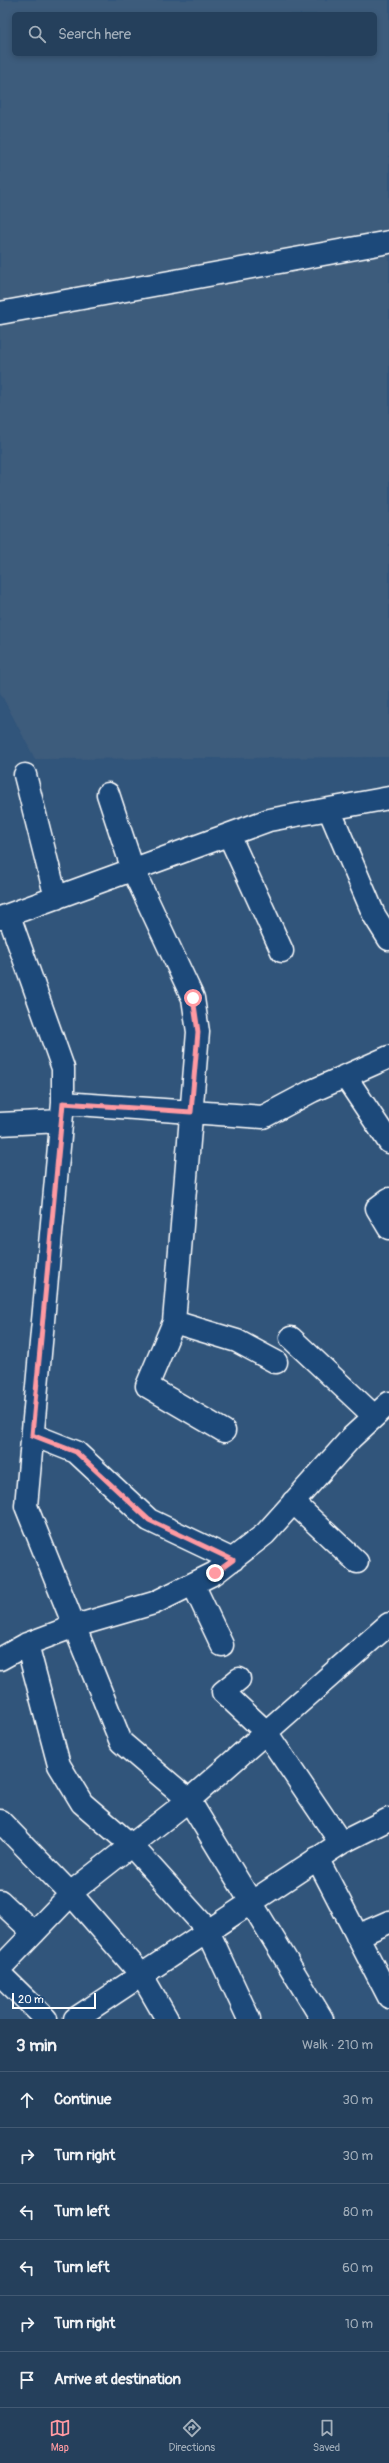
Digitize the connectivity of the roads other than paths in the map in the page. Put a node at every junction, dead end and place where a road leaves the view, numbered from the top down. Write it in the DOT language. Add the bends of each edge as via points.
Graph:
graph roads {
  1 [pos="389,242"];
  2 [pos="0,313"];
  3 [pos="26,775"];
  4 [pos="108,794"];
  5 [pos="389,798"];
  6 [pos="329,809"];
  7 [pos="229,835"];
  8 [pos="133,870"];
  9 [pos="56,898"];
  10 [pos="4,914"];
  11 [pos="389,939"];
  12 [pos="282,951"];
  13 [pos="389,1057"];
  14 [pos="345,1076"];
  15 [pos="62,1112"];
  16 [pos="191,1112"];
  17 [pos="0,1124"];
  18 [pos="389,1142"];
  19 [pos="389,1199"];
  20 [pos="389,1228"];
  21 [pos="174,1322"];
  22 [pos="291,1338"];
  23 [pos="276,1362"];
  24 [pos="382,1410"];
  25 [pos="224,1430"];
  26 [pos="32,1435"];
  27 [pos="294,1502"];
  28 [pos="233,1560"];
  29 [pos="357,1562"];
  30 [pos="193,1584"];
  31 [pos="389,1624"];
  32 [pos="75,1626"];
  33 [pos="27,1644"];
  34 [pos="222,1645"];
  35 [pos="1,1655"];
  36 [pos="239,1679"];
  37 [pos="266,1732"];
  38 [pos="189,1800"];
  39 [pos="389,1819"];
  40 [pos="0,1822"];
  41 [pos="340,1843"];
  42 [pos="131,1845"];
  43 [pos="316,1858"];
  44 [pos="71,1894"];
  45 [pos="252,1900"];
  46 [pos="0,1901"];
  47 [pos="389,1922"];
  48 [pos="207,1929"];
  49 [pos="34,1933"];
  50 [pos="357,1936"];
  51 [pos="0,1968"];
  52 [pos="0,1974"];
  53 [pos="142,1974"];
  54 [pos="389,1997"];
  55 [pos="46,2019"];
  56 [pos="75,2019"];
  57 [pos="167,2019"];
  58 [pos="249,2019"];
  59 [pos="322,2019"];
  1 -- 2 [label="street"];
  3 -- 9 [label="street"];
  4 -- 8 [label="street"];
  5 -- 6 [label="street"];
  6 -- 7 [label="street" via="270,820"];
  6 -- 11 [label="street" via="374,915"];
  7 -- 8 [label="street"];
  7 -- 12 [label="street"];
  8 -- 9 [label="street"];
  8 -- 16 [label="street" via="193,998 198,1032"];
  9 -- 10 [label="street"];
  10 -- 15 [label="street" via="63,1068"];
  13 -- 14 [label="street"];
  14 -- 16 [label="street" via="263,1117"];
  14 -- 18 [label="street"];
  15 -- 16 [label="street"];
  15 -- 17 [label="street"];
  15 -- 26 [label="street"];
  16 -- 21 [label="street"];
  19 -- 20 [label="street" via="377,1208"];
  21 -- 23 [label="street" via="237,1341"];
  21 -- 25 [label="street" via="147,1386"];
  22 -- 24 [label="street"];
  24 -- 27 [label="street" via="351,1438"];
  26 -- 28 [label="street" via="76,1452 149,1520"];
  26 -- 32 [label="street" via="26,1506"];
  27 -- 28 [label="street" via="265,1534"];
  27 -- 29 [label="street"];
  28 -- 30 [label="street"];
  30 -- 32 [label="street" via="154,1603"];
  30 -- 34 [label="street"];
  31 -- 37 [label="street"];
  32 -- 33 [label="street"];
  32 -- 38 [label="street" via="122,1742"];
  33 -- 35 [label="street"];
  33 -- 42 [label="street" via="59,1765 82,1803"];
  36 -- 37 [label="street" via="223,1692"];
  37 -- 38 [label="street"];
  37 -- 41 [label="street"];
  38 -- 42 [label="street"];
  38 -- 45 [label="street"];
  39 -- 41 [label="street"];
  40 -- 44 [label="street"];
  41 -- 43 [label="street"];
  42 -- 44 [label="street"];
  42 -- 48 [label="street"];
  43 -- 45 [label="street"];
  43 -- 50 [label="street"];
  44 -- 49 [label="street"];
  44 -- 53 [label="street"];
  45 -- 48 [label="street"];
  45 -- 59 [label="street"];
  46 -- 49 [label="street"];
  47 -- 50 [label="street"];
  48 -- 53 [label="street"];
  48 -- 58 [label="street"];
  49 -- 51 [label="street"];
  50 -- 54 [label="street"];
  52 -- 55 [label="street"];
  53 -- 56 [label="street"];
  53 -- 57 [label="street"];
}
